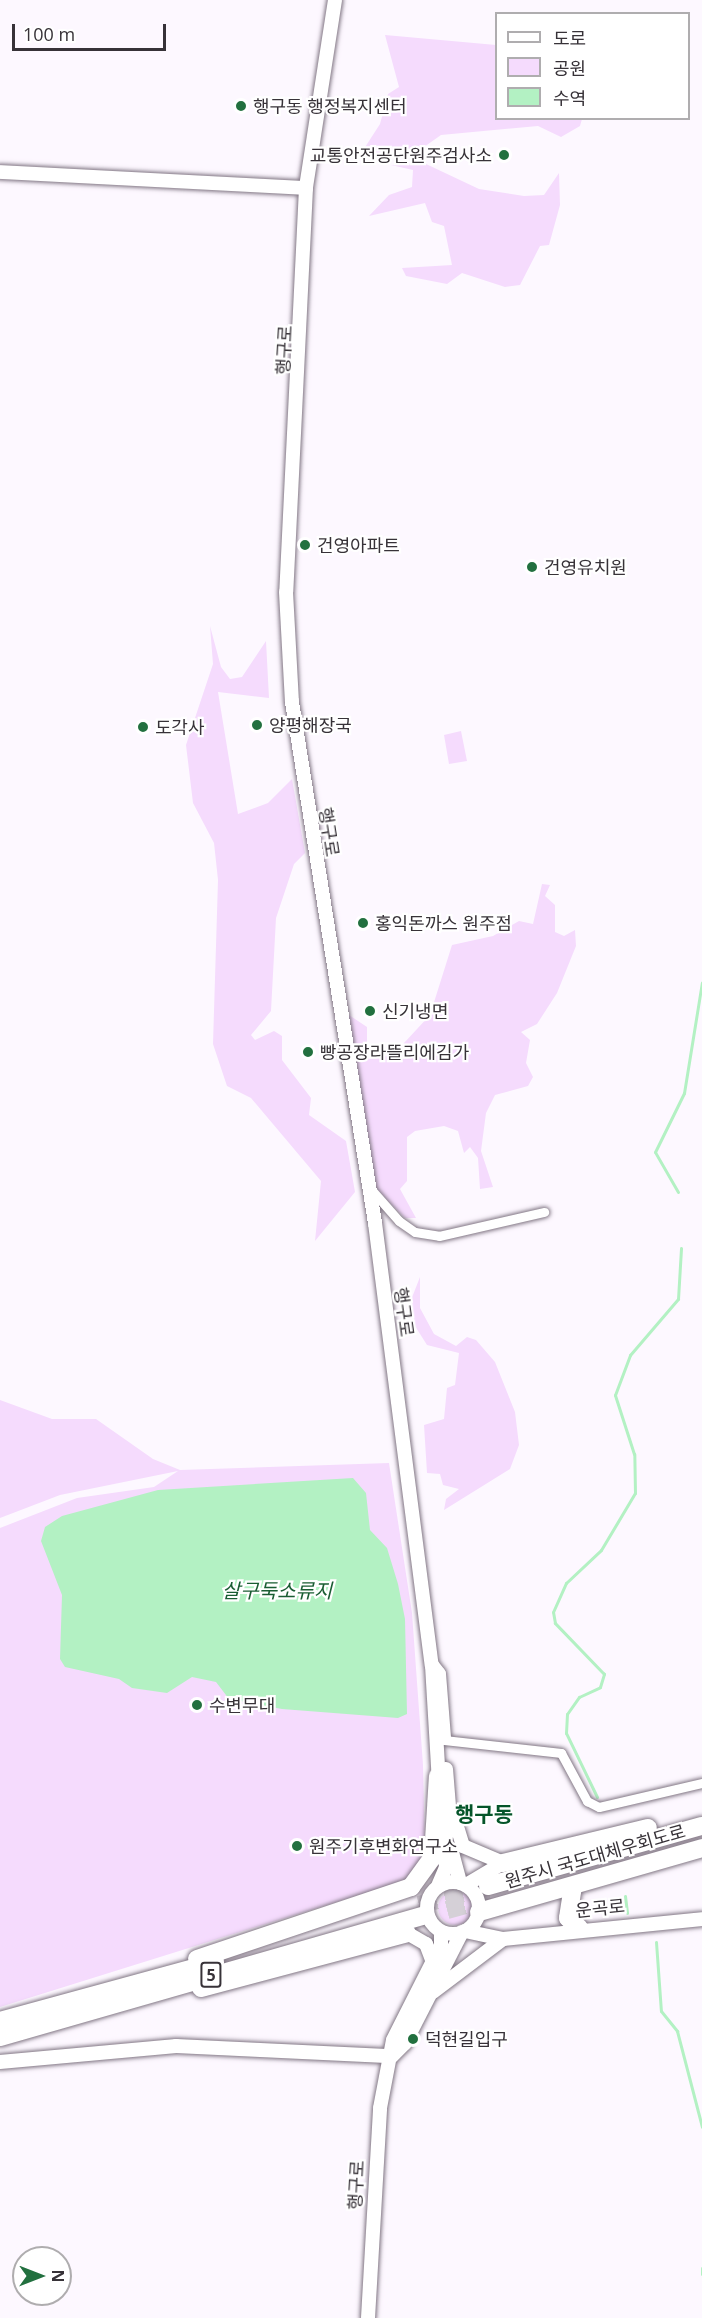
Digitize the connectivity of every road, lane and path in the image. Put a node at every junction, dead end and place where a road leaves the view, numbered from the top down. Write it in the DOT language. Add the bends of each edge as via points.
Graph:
graph roads {
  1 [pos="335,0"];
  2 [pos="0,172"];
  3 [pos="306,188"];
  4 [pos="369,1187"];
  5 [pos="544,1212"];
  6 [pos="432,1665"];
  7 [pos="444,1740"];
  8 [pos="443,1776"];
  9 [pos="702,1783"];
  10 [pos="702,1815"];
  11 [pos="702,1826"];
  12 [pos="702,1840"];
  13 [pos="702,1848"];
  14 [pos="503,1863"];
  15 [pos="463,1884"];
  16 [pos="573,1886"];
  17 [pos="411,1887"];
  18 [pos="436,1888"];
  19 [pos="477,1916"];
  20 [pos="702,1919"];
  21 [pos="429,1920"];
  22 [pos="579,1928"];
  23 [pos="464,1932"];
  24 [pos="407,1933"];
  25 [pos="503,1939"];
  26 [pos="432,1960"];
  27 [pos="141,1990"];
  28 [pos="428,1996"];
  29 [pos="0,2021"];
  30 [pos="0,2037"];
  31 [pos="392,2056"];
  32 [pos="0,2062"];
  33 [pos="368,2318"];
  1 -- 3 [label="street, 행구로"];
  2 -- 3 [label="street"];
  3 -- 4 [label="street, 행구로" via="286,592 292,702"];
  4 -- 5 [label="street" via="399,1221 415,1232 439,1236"];
  4 -- 6 [label="street, 행구로"];
  6 -- 7 [label="street, 행구로" via="440,1674"];
  6 -- 8 [label="street, 행구로"];
  7 -- 8 [label="street, 행구로"];
  7 -- 9 [label="street" via="561,1753 587,1801 599,1808"];
  8 -- 14 [label="street" via="458,1839 479,1857"];
  8 -- 15 [label="street, 행구로" via="454,1869"];
  8 -- 17 [label="highway" via="434,1857"];
  8 -- 18 [label="street, 행구로" via="446,1868"];
  10 -- 14 [label="highway"];
  11 -- 12 [label="highway, 원주시 국도대체우회도로" via="490,1892"];
  13 -- 16 [label="highway"];
  14 -- 15 [label="street"];
  15 -- 18 [label="street"];
  15 -- 19 [label="street" via="476,1895"];
  16 -- 19 [label="highway"];
  16 -- 22 [label="highway" via="567,1918"];
  17 -- 18 [label="highway"];
  17 -- 27 [label="highway" via="210,1953"];
  18 -- 21 [label="street" via="426,1909"];
  19 -- 23 [label="street"];
  19 -- 25 [label="street"];
  20 -- 22 [label="street, 운곡로"];
  21 -- 23 [label="street"];
  21 -- 24 [label="street"];
  21 -- 26 [label="street, 행구로"];
  21 -- 27 [label="highway, 5"];
  22 -- 25 [label="street, 운곡로"];
  23 -- 25 [label="street"];
  23 -- 28 [label="street"];
  24 -- 26 [label="street" via="426,1944"];
  24 -- 27 [label="highway" via="223,1984"];
  25 -- 28 [label="street"];
  26 -- 31 [label="street, 행구로" via="393,2040"];
  27 -- 29 [label="highway, 5"];
  27 -- 30 [label="highway, 5"];
  28 -- 31 [label="street"];
  31 -- 32 [label="street" via="176,2046"];
  31 -- 33 [label="street, 행구로" via="378,2121"];
}
